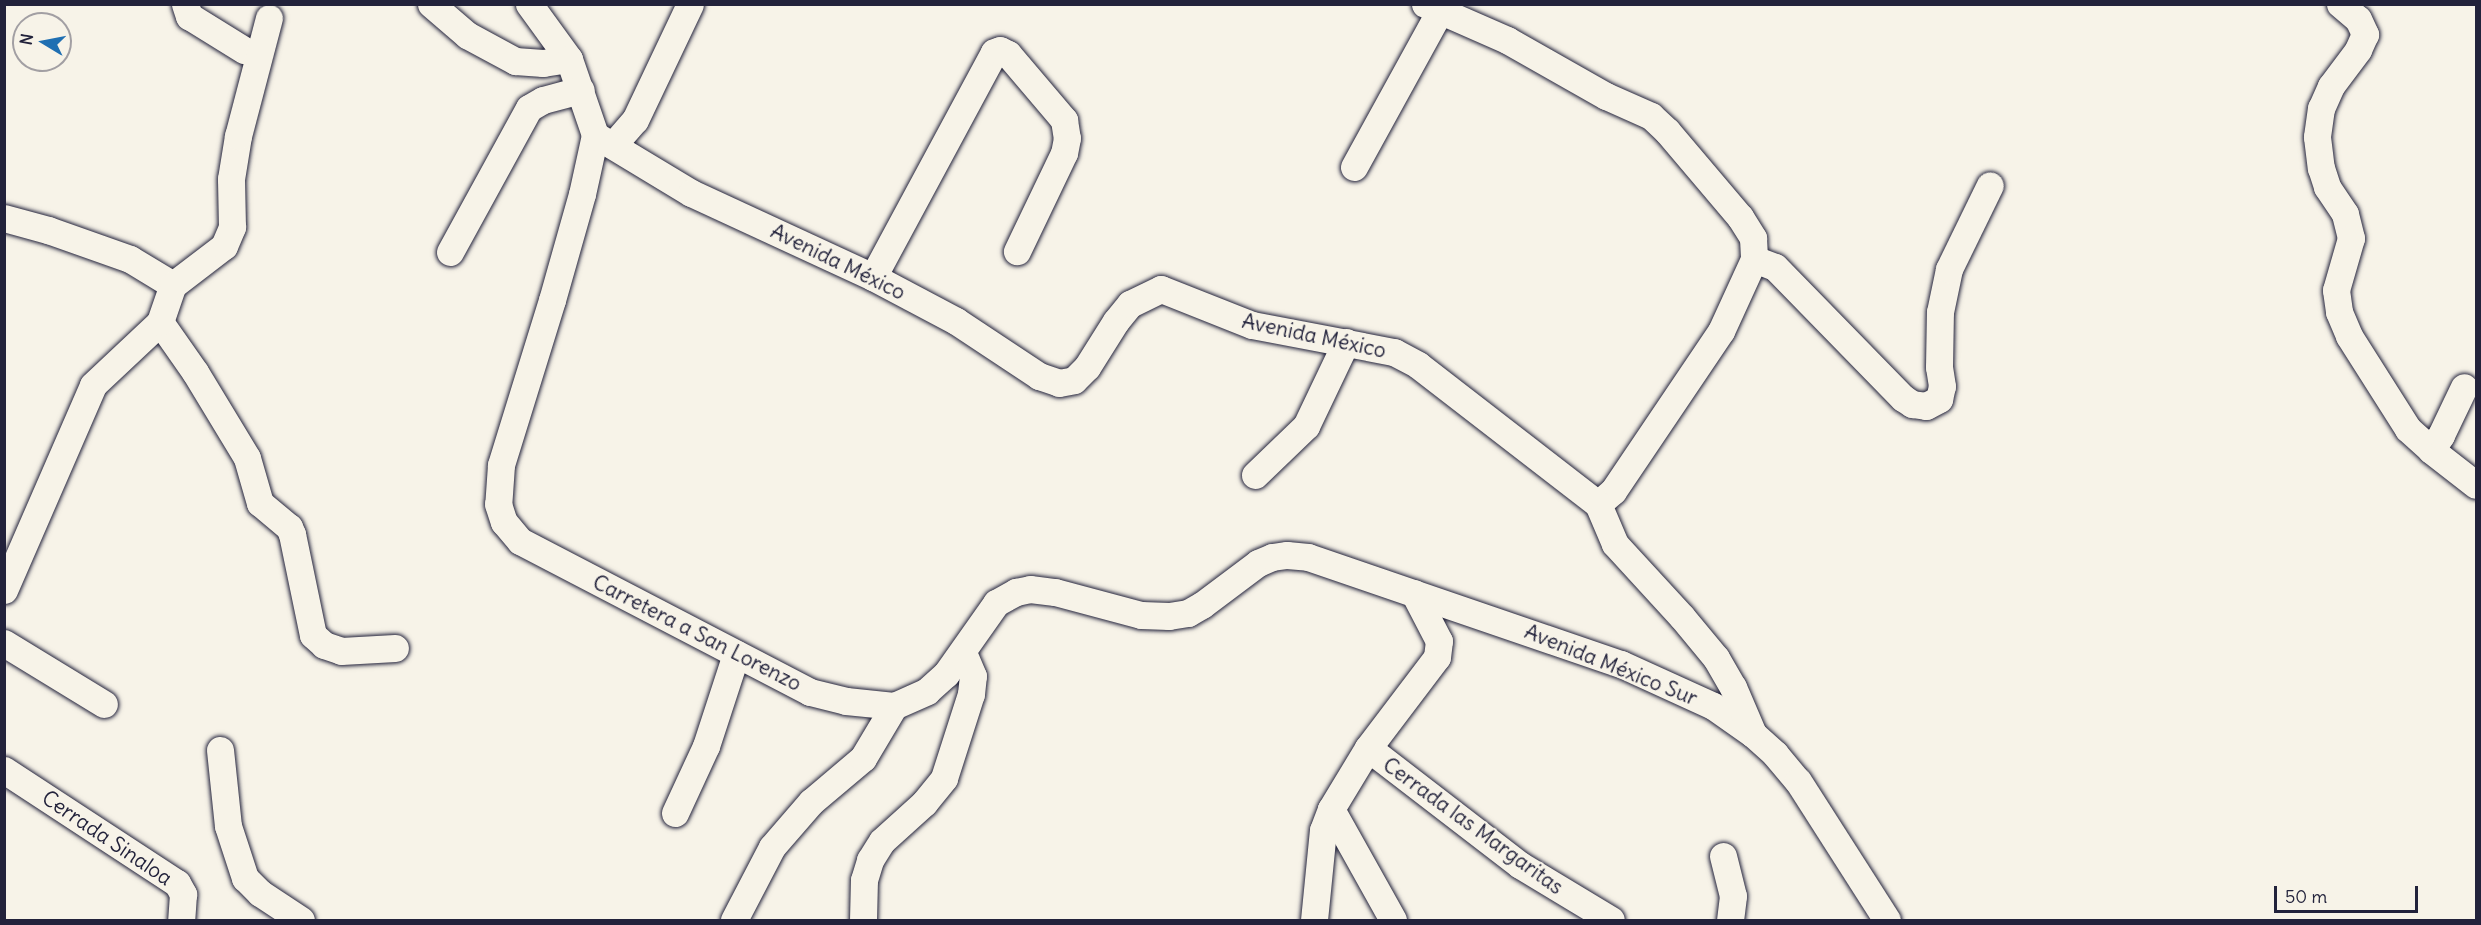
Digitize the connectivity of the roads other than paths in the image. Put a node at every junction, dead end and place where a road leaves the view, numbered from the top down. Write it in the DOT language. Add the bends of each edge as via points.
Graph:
graph roads {
  1 [pos="185,4"];
  2 [pos="431,4"];
  3 [pos="529,4"];
  4 [pos="690,4"];
  5 [pos="2340,4"];
  6 [pos="1433,7"];
  7 [pos="268,18"];
  8 [pos="244,50"];
  9 [pos="569,59"];
  10 [pos="581,90"];
  11 [pos="604,140"];
  12 [pos="1354,166"];
  13 [pos="1990,185"];
  14 [pos="4,218"];
  15 [pos="1017,251"];
  16 [pos="450,252"];
  17 [pos="1754,259"];
  18 [pos="873,277"];
  19 [pos="173,285"];
  20 [pos="160,322"];
  21 [pos="1346,342"];
  22 [pos="2464,387"];
  23 [pos="2431,450"];
  24 [pos="1255,475"];
  25 [pos="2476,485"];
  26 [pos="1598,504"];
  27 [pos="4,590"];
  28 [pos="1414,593"];
  29 [pos="4,643"];
  30 [pos="395,648"];
  31 [pos="963,653"];
  32 [pos="736,654"];
  33 [pos="104,704"];
  34 [pos="894,706"];
  35 [pos="1753,734"];
  36 [pos="1368,748"];
  37 [pos="220,750"];
  38 [pos="4,770"];
  39 [pos="1331,809"];
  40 [pos="675,813"];
  41 [pos="1723,856"];
  42 [pos="1882,918"];
  43 [pos="181,921"];
  44 [pos="302,921"];
  45 [pos="734,921"];
  46 [pos="863,921"];
  47 [pos="1314,921"];
  48 [pos="1394,921"];
  49 [pos="1611,921"];
  50 [pos="1730,921"];
  1 -- 8 [label="street" via="189,16"];
  2 -- 9 [label="street" via="467,35 515,61 543,63"];
  3 -- 9 [label="street"];
  4 -- 11 [label="street" via="635,120"];
  5 -- 23 [label="street" via="2358,19 2365,34 2331,86 2321,108 2317,136 2321,168 2345,214 2351,238 2336,290 2339,312 2349,336 2408,429"];
  6 -- 12 [label="street"];
  6 -- 17 [label="street" via="1507,40 1606,96 1651,116 1740,217 1753,238"];
  7 -- 19 [label="street" via="238,136 231,180 232,227 224,246"];
  9 -- 10 [label="street"];
  10 -- 11 [label="street"];
  10 -- 16 [label="street" via="529,108"];
  11 -- 18 [label="street, Avenida México" via="691,193"];
  11 -- 32 [label="street, Carretera a San Lorenzo" via="501,465 498,504 504,522 520,541"];
  13 -- 17 [label="street" via="1949,269 1940,312 1942,386 1938,399 1926,406 1903,398 1775,267"];
  14 -- 19 [label="street" via="130,259"];
  15 -- 18 [label="street" via="1064,153 1067,138 1064,120 1008,54 1000,50 994,52"];
  17 -- 26 [label="street" via="1721,331 1613,491"];
  18 -- 21 [label="street, Avenida México" via="964,326 1039,376 1059,383 1074,380 1088,367 1130,304 1161,289 1252,325"];
  19 -- 20 [label="street"];
  20 -- 27 [label="street" via="93,385"];
  20 -- 30 [label="street" via="247,458 260,503 289,527 312,635 341,651"];
  21 -- 24 [label="street" via="1305,426"];
  21 -- 26 [label="street, Avenida México" via="1394,352 1418,365"];
  22 -- 23 [label="street"];
  23 -- 25 [label="street"];
  26 -- 35 [label="street" via="1614,544 1716,658"];
  28 -- 31 [label="street" via="1308,557 1287,555 1258,563 1202,605 1188,613 1169,616 1141,615 1030,589 996,603"];
  28 -- 35 [label="street, Avenida México Sur" via="1621,664 1713,706"];
  28 -- 36 [label="street" via="1439,641 1437,657"];
  29 -- 33 [label="street"];
  31 -- 34 [label="street" via="927,691"];
  31 -- 46 [label="street" via="973,676 971,694 946,771 937,790 882,841 870,860 864,880"];
  32 -- 34 [label="street, Carretera a San Lorenzo" via="810,692"];
  32 -- 40 [label="street" via="706,746"];
  34 -- 45 [label="street" via="863,758 811,802 772,847"];
  35 -- 42 [label="street, Avenida México Sur" via="1798,781"];
  36 -- 39 [label="street"];
  36 -- 49 [label="street, Cerrada las Margaritas" via="1520,865"];
  37 -- 44 [label="street" via="228,826 245,878"];
  38 -- 43 [label="street, Cerrada Sinaloa" via="177,883 183,894"];
  39 -- 47 [label="street" via="1323,830"];
  39 -- 48 [label="street"];
  41 -- 50 [label="street" via="1732,896"];
}
